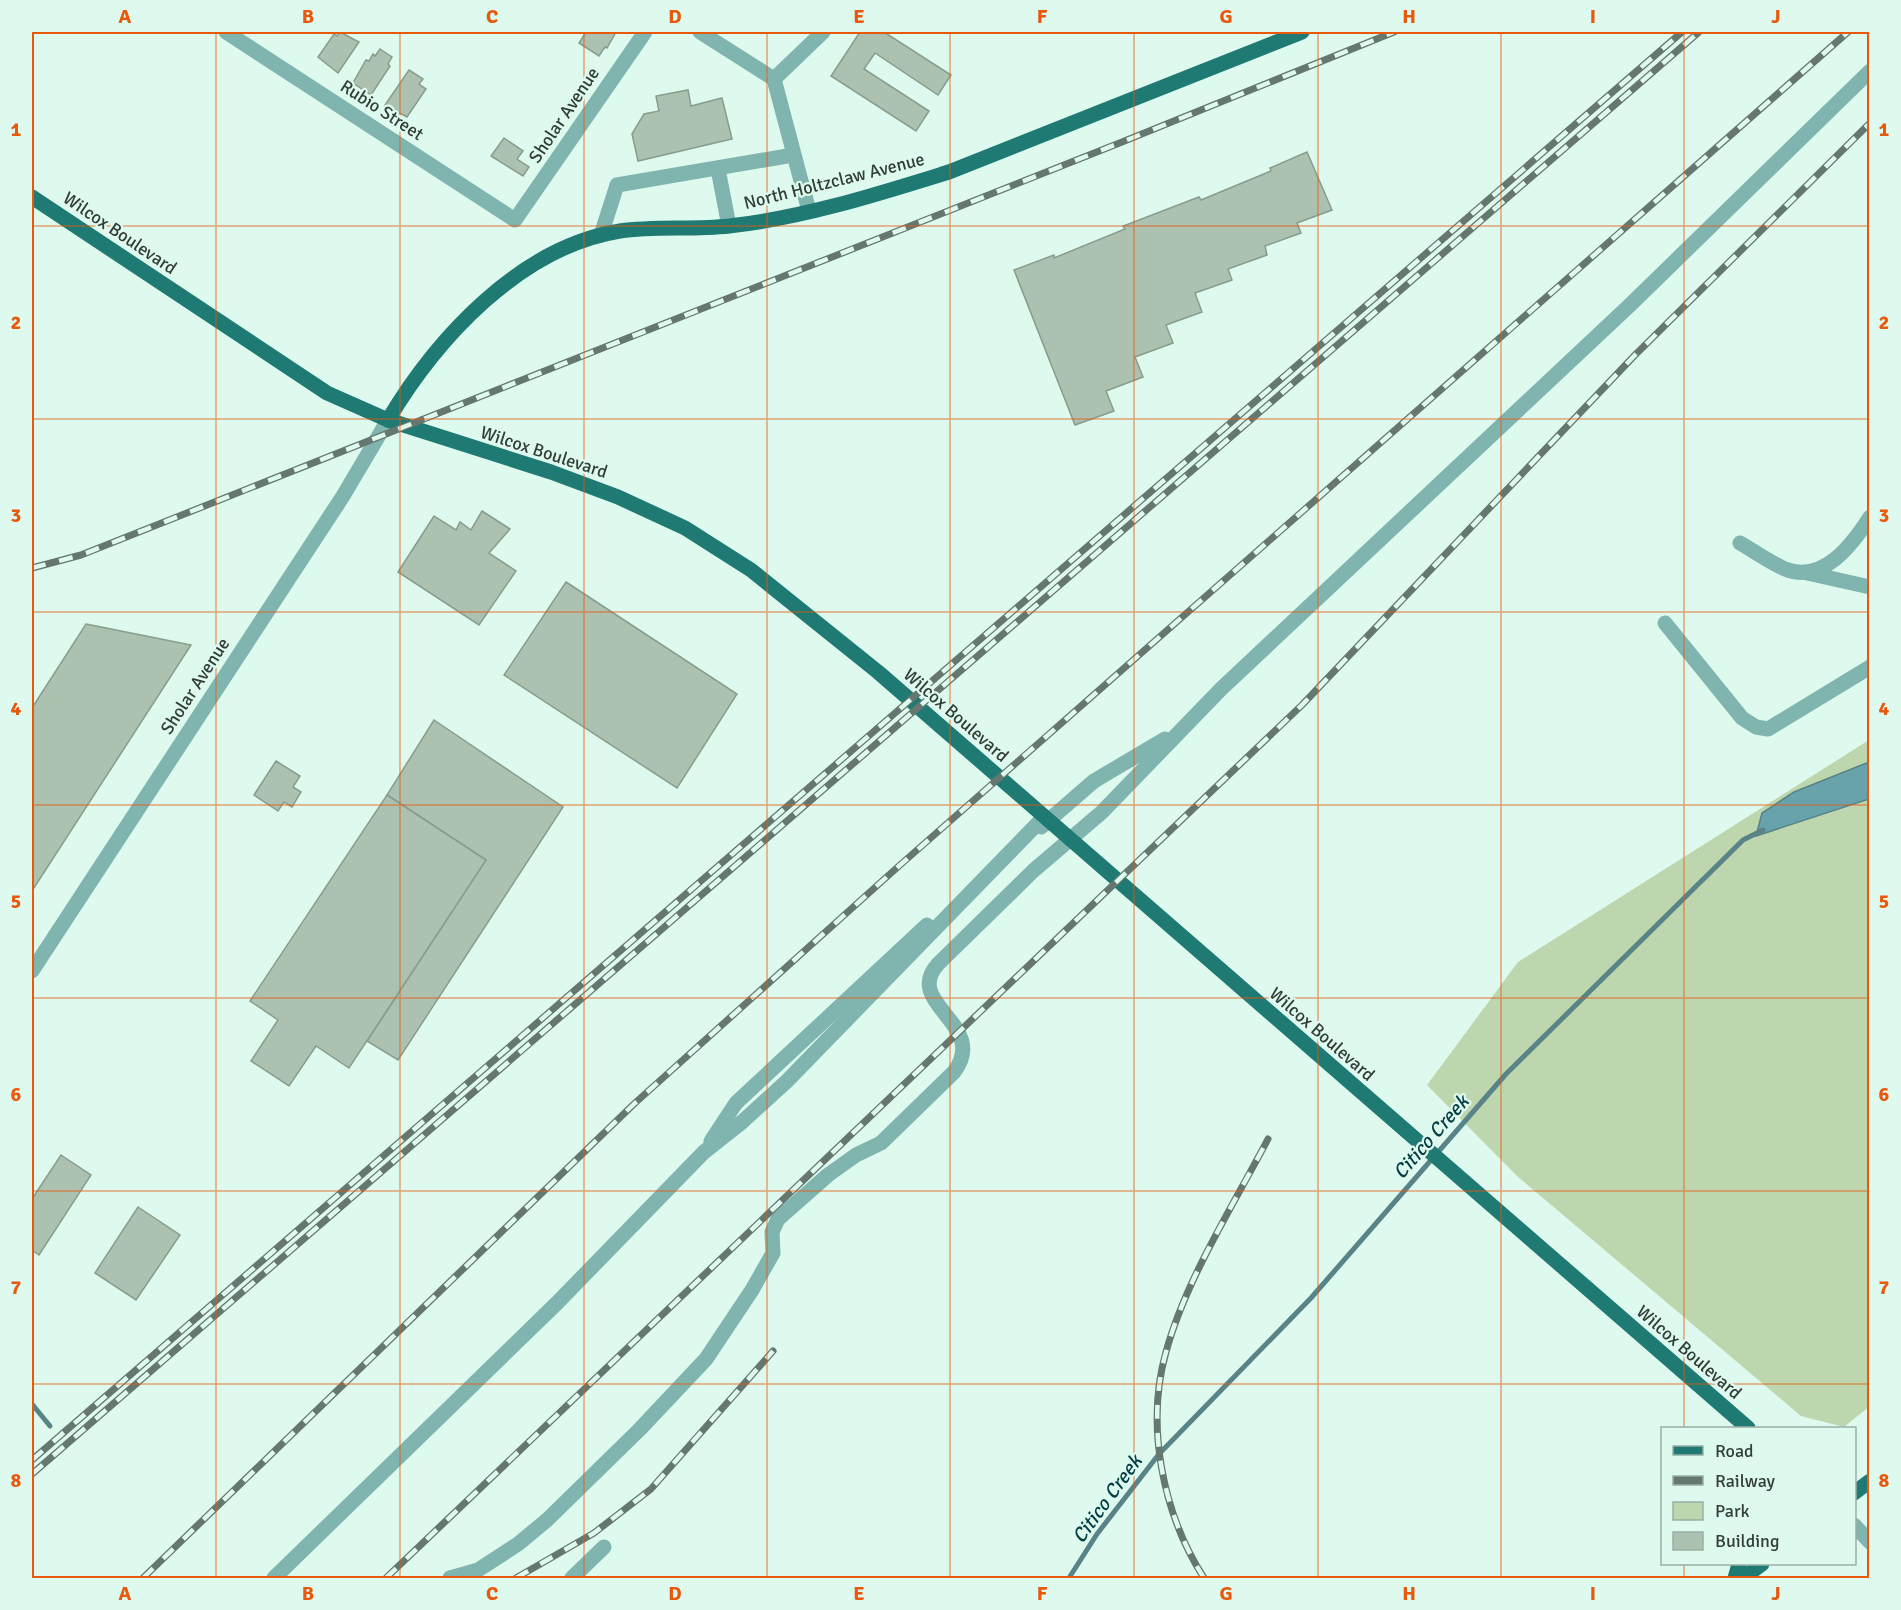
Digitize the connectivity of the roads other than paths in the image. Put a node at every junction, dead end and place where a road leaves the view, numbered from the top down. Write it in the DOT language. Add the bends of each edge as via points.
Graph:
graph roads {
  1 [pos="226,32"];
  2 [pos="645,32"];
  3 [pos="700,32"];
  4 [pos="824,32"];
  5 [pos="1302,32"];
  6 [pos="1869,71"];
  7 [pos="774,79"];
  8 [pos="793,155"];
  9 [pos="718,169"];
  10 [pos="32,197"];
  11 [pos="809,211"];
  12 [pos="515,220"];
  13 [pos="729,226"];
  14 [pos="601,235"];
  15 [pos="388,420"];
  16 [pos="1869,517"];
  17 [pos="1740,543"];
  18 [pos="1807,573"];
  19 [pos="1869,586"];
  20 [pos="1665,623"];
  21 [pos="1869,667"];
  22 [pos="1187,724"];
  23 [pos="1044,817"];
  24 [pos="32,971"];
  25 [pos="704,1152"];
  26 [pos="1745,1427"];
  27 [pos="1869,1481"];
  28 [pos="1856,1491"];
  29 [pos="1856,1527"];
  30 [pos="1869,1542"];
  31 [pos="604,1547"];
  32 [pos="1759,1565"];
  33 [pos="274,1578"];
  34 [pos="450,1578"];
  35 [pos="572,1578"];
  36 [pos="1743,1578"];
  1 -- 12 [label="street, Rubio Street"];
  2 -- 12 [label="street, Sholar Avenue"];
  3 -- 7 [label="street"];
  4 -- 7 [label="street"];
  5 -- 11 [label="main road, North Holtzclaw Avenue" via="949,172"];
  6 -- 22 [label="street" via="1756,185"];
  7 -- 8 [label="street"];
  8 -- 9 [label="street"];
  8 -- 11 [label="street"];
  9 -- 13 [label="street"];
  9 -- 14 [label="street" via="617,185"];
  10 -- 15 [label="main road, Wilcox Boulevard" via="327,393"];
  11 -- 13 [label="main road, North Holtzclaw Avenue"];
  13 -- 14 [label="main road, North Holtzclaw Avenue" via="641,229"];
  14 -- 15 [label="main road, North Holtzclaw Avenue" via="553,255 488,298 442,342"];
  15 -- 23 [label="main road, Wilcox Boulevard" via="551,472 685,528 751,570 878,672"];
  15 -- 24 [label="street, Sholar Avenue" via="343,496"];
  16 -- 18 [label="street" via="1841,555"];
  17 -- 18 [label="street" via="1786,569"];
  18 -- 19 [label="street"];
  20 -- 21 [label="street" via="1742,718 1756,727 1768,729"];
  22 -- 25 [label="street" via="1095,782 890,957 736,1103"];
  22 -- 34 [label="street" via="1102,812 1033,871 929,974 933,998 959,1033 964,1047 963,1060 954,1072 881,1143 837,1169 778,1219 772,1232 773,1253 745,1300 706,1359 640,1429 518,1544 478,1570"];
  23 -- 25 [label="street" via="787,1081"];
  23 -- 26 [label="main road, Wilcox Boulevard"];
  25 -- 33 [label="street" via="557,1303"];
  27 -- 28 [label="main road"];
  29 -- 30 [label="street"];
  31 -- 35 [label="street"];
  32 -- 36 [label="main road"];
}
